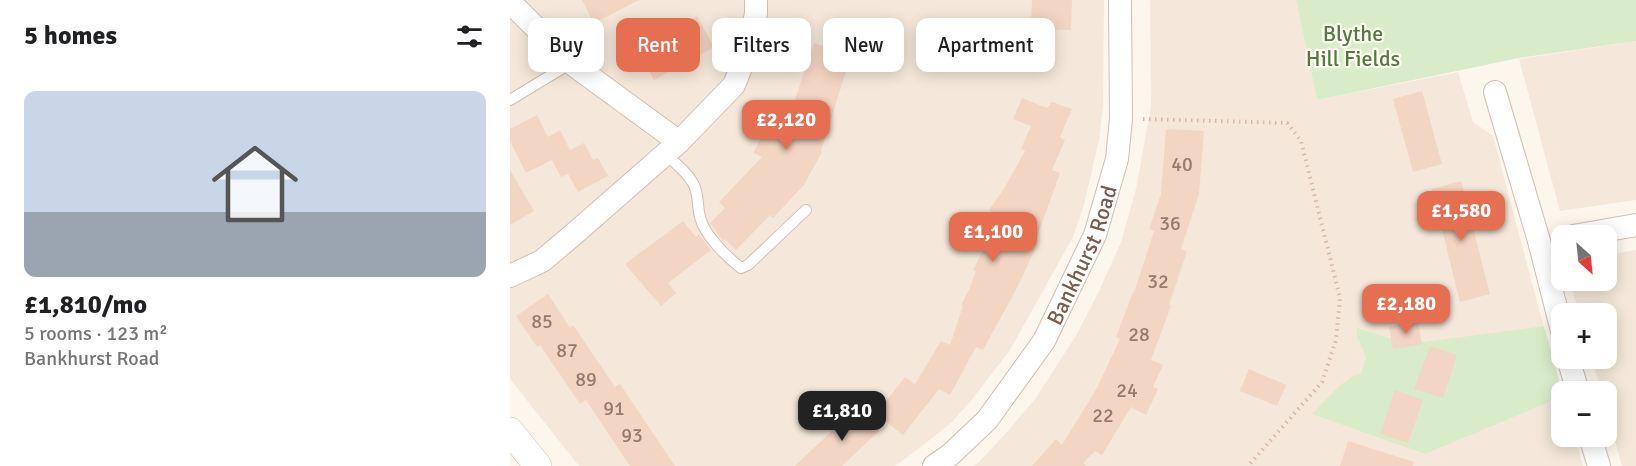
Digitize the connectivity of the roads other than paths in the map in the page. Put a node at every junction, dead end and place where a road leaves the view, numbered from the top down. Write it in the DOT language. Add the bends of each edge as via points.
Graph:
graph roads {
  1 [pos="756,0"];
  2 [pos="1120,0"];
  3 [pos="510,2"];
  4 [pos="528,20"];
  5 [pos="556,72"];
  6 [pos="582,72"];
  7 [pos="1495,92"];
  8 [pos="510,100"];
  9 [pos="672,148"];
  10 [pos="806,210"];
  11 [pos="1636,225"];
  12 [pos="1617,228"];
  13 [pos="1551,239"];
  14 [pos="1539,241"];
  15 [pos="510,276"];
  16 [pos="1555,303"];
  17 [pos="510,431"];
  18 [pos="1593,447"];
  19 [pos="538,466"];
  20 [pos="934,466"];
  21 [pos="1599,466"];
  1 -- 9 [label="street" via="750,45 734,85"];
  2 -- 20 [label="street, Bankhurst Road" via="1121,119 1117,159 1095,235 1044,341 987,420"];
  3 -- 4 [label="street"];
  5 -- 8 [label="lane"];
  6 -- 9 [label="street"];
  7 -- 14 [label="street"];
  9 -- 10 [label="lane" via="693,182 703,225 741,268"];
  9 -- 15 [label="street" via="542,261"];
  11 -- 12 [label="street"];
  13 -- 14 [label="street"];
  14 -- 16 [label="street"];
  17 -- 19 [label="street"];
  18 -- 21 [label="street"];
}
